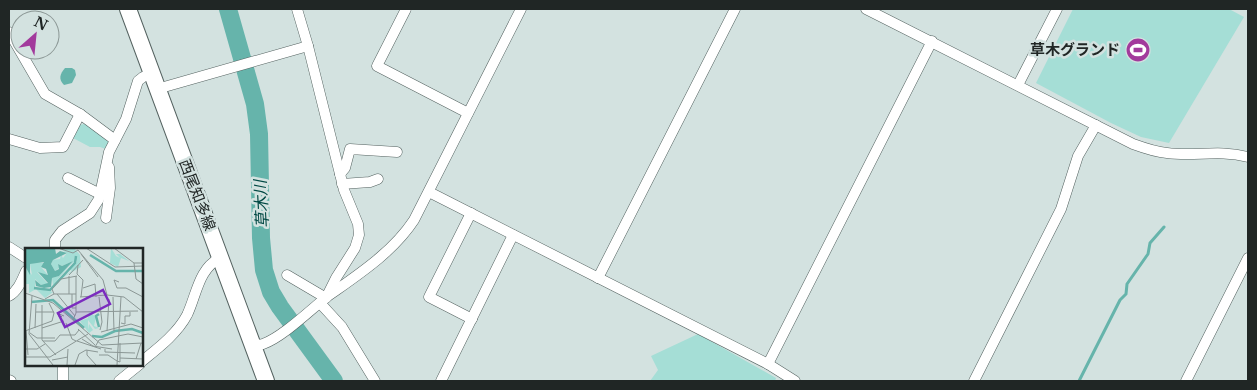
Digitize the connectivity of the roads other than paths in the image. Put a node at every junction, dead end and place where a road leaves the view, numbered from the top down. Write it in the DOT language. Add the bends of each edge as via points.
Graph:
graph roads {
  1 [pos="128,9"];
  2 [pos="297,9"];
  3 [pos="406,9"];
  4 [pos="521,9"];
  5 [pos="735,9"];
  6 [pos="866,9"];
  7 [pos="1056,9"];
  8 [pos="9,32"];
  9 [pos="932,42"];
  10 [pos="308,46"];
  11 [pos="152,73"];
  12 [pos="1018,85"];
  13 [pos="157,89"];
  14 [pos="468,113"];
  15 [pos="80,114"];
  16 [pos="1096,125"];
  17 [pos="9,139"];
  18 [pos="115,140"];
  19 [pos="397,152"];
  20 [pos="1248,156"];
  21 [pos="107,163"];
  22 [pos="68,178"];
  23 [pos="341,179"];
  24 [pos="378,179"];
  25 [pos="429,192"];
  26 [pos="100,194"];
  27 [pos="471,213"];
  28 [pos="106,218"];
  29 [pos="513,235"];
  30 [pos="9,247"];
  31 [pos="55,248"];
  32 [pos="25,257"];
  33 [pos="221,257"];
  34 [pos="1248,258"];
  35 [pos="25,273"];
  36 [pos="287,274"];
  37 [pos="598,278"];
  38 [pos="9,296"];
  39 [pos="324,300"];
  40 [pos="472,320"];
  41 [pos="252,345"];
  42 [pos="142,361"];
  43 [pos="768,364"];
  44 [pos="63,365"];
  45 [pos="138,365"];
  46 [pos="63,381"];
  47 [pos="119,381"];
  48 [pos="266,381"];
  49 [pos="375,381"];
  50 [pos="441,381"];
  51 [pos="795,381"];
  52 [pos="974,381"];
  53 [pos="1186,381"];
  1 -- 11 [label="main road, 西尾知多線"];
  2 -- 10 [label="street"];
  3 -- 14 [label="street" via="377,66"];
  4 -- 14 [label="street"];
  5 -- 37 [label="street"];
  6 -- 9 [label="street"];
  7 -- 12 [label="street"];
  8 -- 15 [label="street" via="45,94"];
  9 -- 12 [label="street"];
  9 -- 43 [label="street"];
  10 -- 13 [label="street"];
  10 -- 23 [label="street"];
  11 -- 13 [label="main road, 西尾知多線"];
  11 -- 18 [label="street" via="138,81 126,119"];
  12 -- 16 [label="street"];
  13 -- 33 [label="main road, 西尾知多線"];
  14 -- 25 [label="street"];
  15 -- 17 [label="street" via="63,147 40,148"];
  15 -- 18 [label="street"];
  16 -- 20 [label="street" via="1133,144 1167,154 1214,152"];
  16 -- 52 [label="street" via="1078,156 1061,209"];
  18 -- 21 [label="street"];
  19 -- 23 [label="street" via="350,150"];
  21 -- 26 [label="street"];
  21 -- 28 [label="street" via="111,176"];
  22 -- 26 [label="street"];
  23 -- 24 [label="street" via="370,182"];
  23 -- 39 [label="street" via="359,235 355,248"];
  25 -- 27 [label="street"];
  25 -- 39 [label="street" via="404,235"];
  26 -- 31 [label="street" via="90,213 62,231 55,240"];
  27 -- 29 [label="street"];
  27 -- 40 [label="street" via="429,297"];
  29 -- 37 [label="street"];
  29 -- 40 [label="street"];
  30 -- 32 [label="street"];
  33 -- 41 [label="main road, 西尾知多線"];
  33 -- 42 [label="street" via="210,263 202,274 186,316 173,334"];
  34 -- 53 [label="street"];
  35 -- 38 [label="street"];
  36 -- 39 [label="street"];
  37 -- 43 [label="street"];
  39 -- 41 [label="street" via="282,333 263,344"];
  39 -- 49 [label="street"];
  40 -- 50 [label="street"];
  41 -- 48 [label="main road, 西尾知多線"];
  43 -- 51 [label="street"];
  44 -- 46 [label="street"];
  45 -- 47 [label="street"];
}
